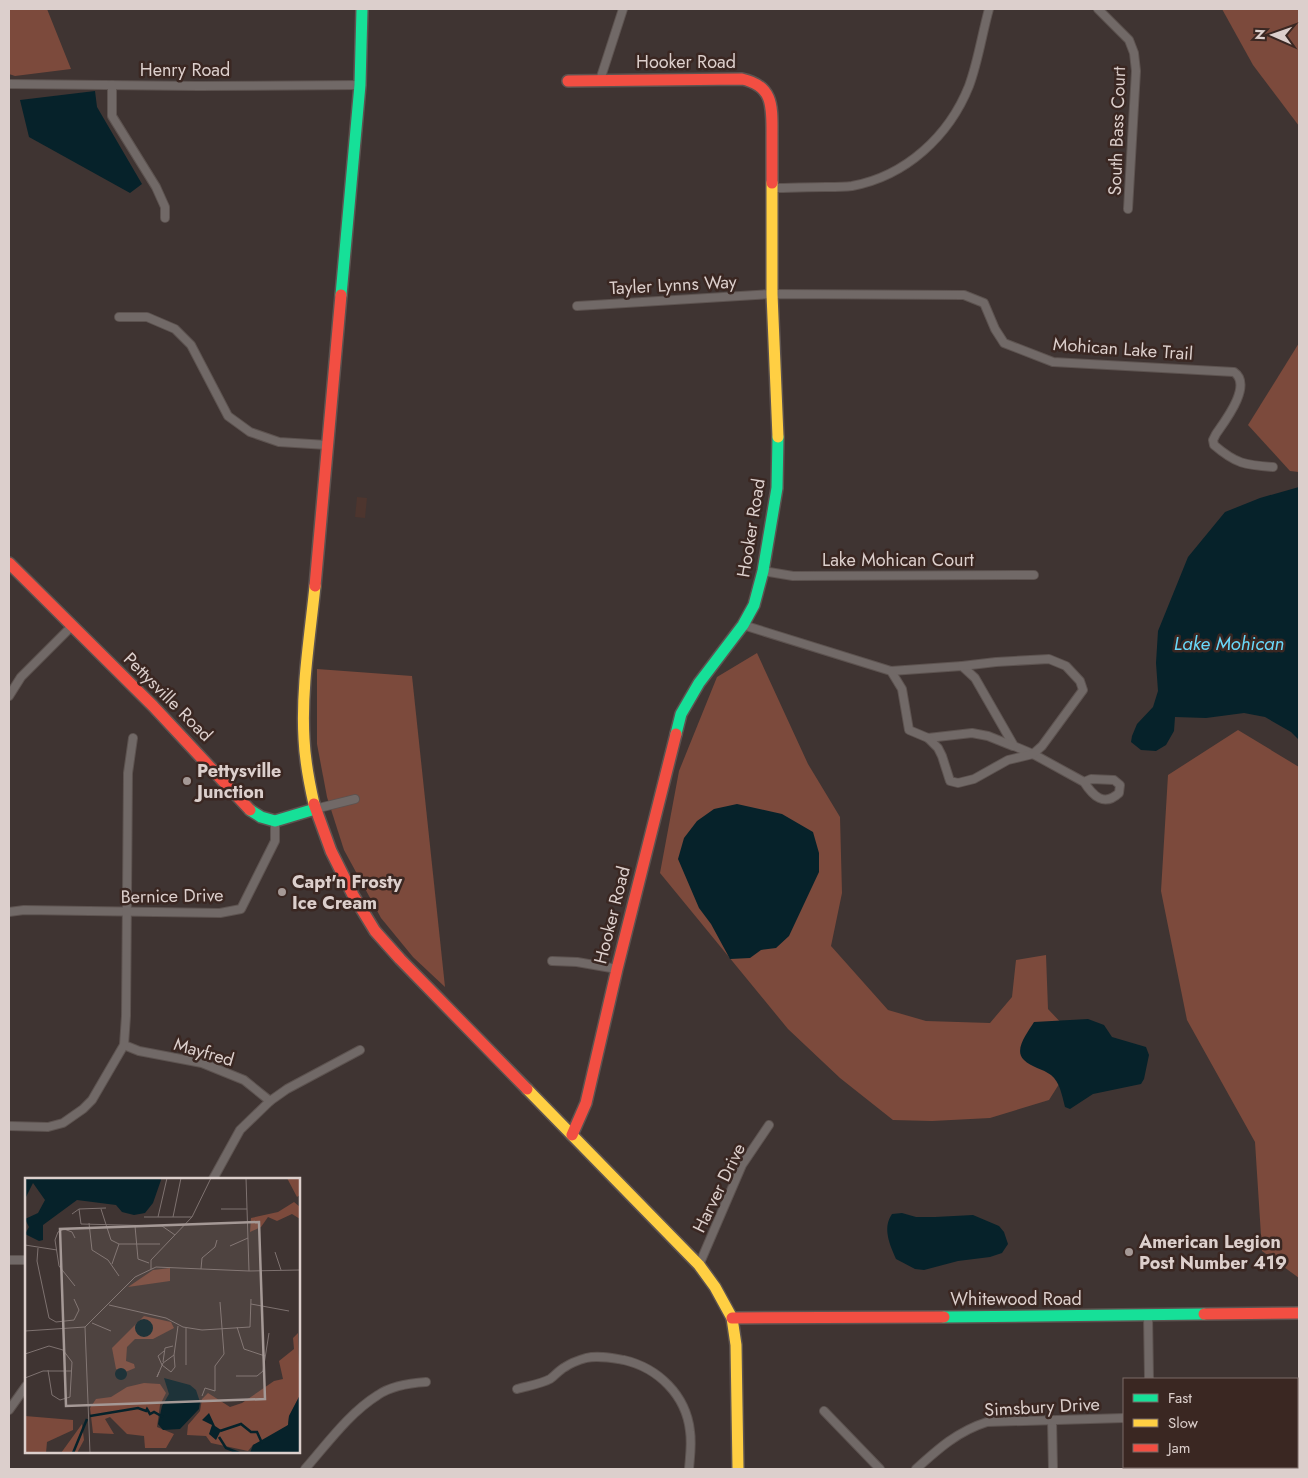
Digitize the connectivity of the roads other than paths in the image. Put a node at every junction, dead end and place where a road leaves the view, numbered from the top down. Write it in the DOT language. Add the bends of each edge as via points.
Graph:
graph roads {
  1 [pos="362,9"];
  2 [pos="623,9"];
  3 [pos="989,9"];
  4 [pos="1098,9"];
  5 [pos="568,80"];
  6 [pos="600,80"];
  7 [pos="9,84"];
  8 [pos="112,85"];
  9 [pos="360,85"];
  10 [pos="772,188"];
  11 [pos="1128,209"];
  12 [pos="164,218"];
  13 [pos="772,294"];
  14 [pos="577,306"];
  15 [pos="119,317"];
  16 [pos="327,445"];
  17 [pos="1273,468"];
  18 [pos="9,563"];
  19 [pos="763,571"];
  20 [pos="1034,574"];
  21 [pos="743,625"];
  22 [pos="72,626"];
  23 [pos="962,666"];
  24 [pos="891,671"];
  25 [pos="9,696"];
  26 [pos="133,738"];
  27 [pos="928,738"];
  28 [pos="1014,746"];
  29 [pos="1033,754"];
  30 [pos="1084,782"];
  31 [pos="355,799"];
  32 [pos="315,809"];
  33 [pos="275,821"];
  34 [pos="9,912"];
  35 [pos="127,912"];
  36 [pos="552,961"];
  37 [pos="617,969"];
  38 [pos="124,1045"];
  39 [pos="360,1050"];
  40 [pos="270,1101"];
  41 [pos="9,1126"];
  42 [pos="769,1126"];
  43 [pos="572,1135"];
  44 [pos="215,1178"];
  45 [pos="9,1260"];
  46 [pos="25,1260"];
  47 [pos="699,1265"];
  48 [pos="1299,1313"];
  49 [pos="1148,1315"];
  50 [pos="732,1318"];
  51 [pos="1149,1378"];
  52 [pos="426,1382"];
  53 [pos="25,1387"];
  54 [pos="517,1389"];
  55 [pos="9,1410"];
  56 [pos="824,1411"];
  57 [pos="1123,1418"];
  58 [pos="1052,1420"];
  59 [pos="305,1469"];
  60 [pos="689,1469"];
  61 [pos="738,1469"];
  62 [pos="880,1469"];
  63 [pos="916,1469"];
  64 [pos="1053,1469"];
  1 -- 9 [label="main road"];
  2 -- 6 [label="street"];
  3 -- 10 [label="street" via="970,84 946,128 931,146 887,174 851,186"];
  4 -- 11 [label="street, South Bass Court" via="1129,40 1134,52 1136,71"];
  5 -- 6 [label="main road, Hooker Road"];
  6 -- 10 [label="main road, Hooker Road" via="742,78 759,84 772,106"];
  7 -- 8 [label="street, Henry Road"];
  8 -- 9 [label="street, Henry Road"];
  8 -- 12 [label="street" via="112,116 156,187 165,207"];
  9 -- 16 [label="main road"];
  10 -- 13 [label="main road, Hooker Road"];
  13 -- 14 [label="street, Tayler Lynns Way"];
  13 -- 17 [label="street, Mohican Lake Trail" via="964,295 984,303 994,329 1004,343 1053,362 1234,372 1240,382 1238,399 1216,434 1214,445 1246,465"];
  13 -- 19 [label="main road, Hooker Road" via="779,454 776,496"];
  15 -- 16 [label="street" via="147,317 175,329 191,345 228,416 250,432 279,442"];
  16 -- 32 [label="main road" via="304,705 307,772"];
  18 -- 22 [label="main road, Pettysville Road"];
  19 -- 20 [label="street, Lake Mohican Court" via="793,576"];
  19 -- 21 [label="main road, Hooker Road" via="754,606"];
  21 -- 24 [label="street"];
  21 -- 37 [label="main road, Hooker Road" via="699,683 681,714"];
  22 -- 25 [label="street" via="21,677"];
  22 -- 33 [label="main road, Pettysville Road" via="215,770 249,810"];
  23 -- 24 [label="street"];
  23 -- 28 [label="street" via="975,678"];
  23 -- 29 [label="street" via="1046,658 1066,666 1080,681 1082,692"];
  24 -- 27 [label="street" via="902,689 909,730"];
  26 -- 35 [label="street" via="128,773"];
  27 -- 28 [label="street" via="972,733"];
  27 -- 29 [label="street" via="938,748 948,778 953,783 965,782 1008,760"];
  28 -- 29 [label="street"];
  29 -- 30 [label="street"];
  31 -- 32 [label="street"];
  32 -- 33 [label="main road"];
  32 -- 43 [label="main road" via="331,851 375,931"];
  33 -- 35 [label="street, Bernice Drive" via="275,841 240,909 220,913"];
  34 -- 35 [label="street, Bernice Drive"];
  35 -- 38 [label="street"];
  36 -- 37 [label="street"];
  37 -- 43 [label="main road, Hooker Road" via="586,1103"];
  38 -- 40 [label="street, Mayfred" via="202,1063 244,1080"];
  38 -- 41 [label="street" via="92,1100 74,1117 48,1127"];
  39 -- 40 [label="street"];
  40 -- 44 [label="street" via="240,1130"];
  42 -- 47 [label="street, Harver Drive" via="742,1165"];
  43 -- 47 [label="main road"];
  45 -- 46 [label="street"];
  47 -- 50 [label="main road"];
  48 -- 49 [label="main road, Whitewood Road"];
  49 -- 50 [label="main road, Whitewood Road"];
  49 -- 51 [label="street"];
  50 -- 61 [label="main road" via="736,1345"];
  52 -- 59 [label="street" via="408,1384 379,1394 350,1418"];
  53 -- 55 [label="street"];
  54 -- 60 [label="street" via="549,1380 564,1367 588,1358 613,1358 652,1370 682,1404 690,1429"];
  56 -- 62 [label="street"];
  57 -- 58 [label="street, Simsbury Drive"];
  58 -- 63 [label="street, Simsbury Drive" via="987,1422 973,1426 944,1444"];
  58 -- 64 [label="street"];
}
